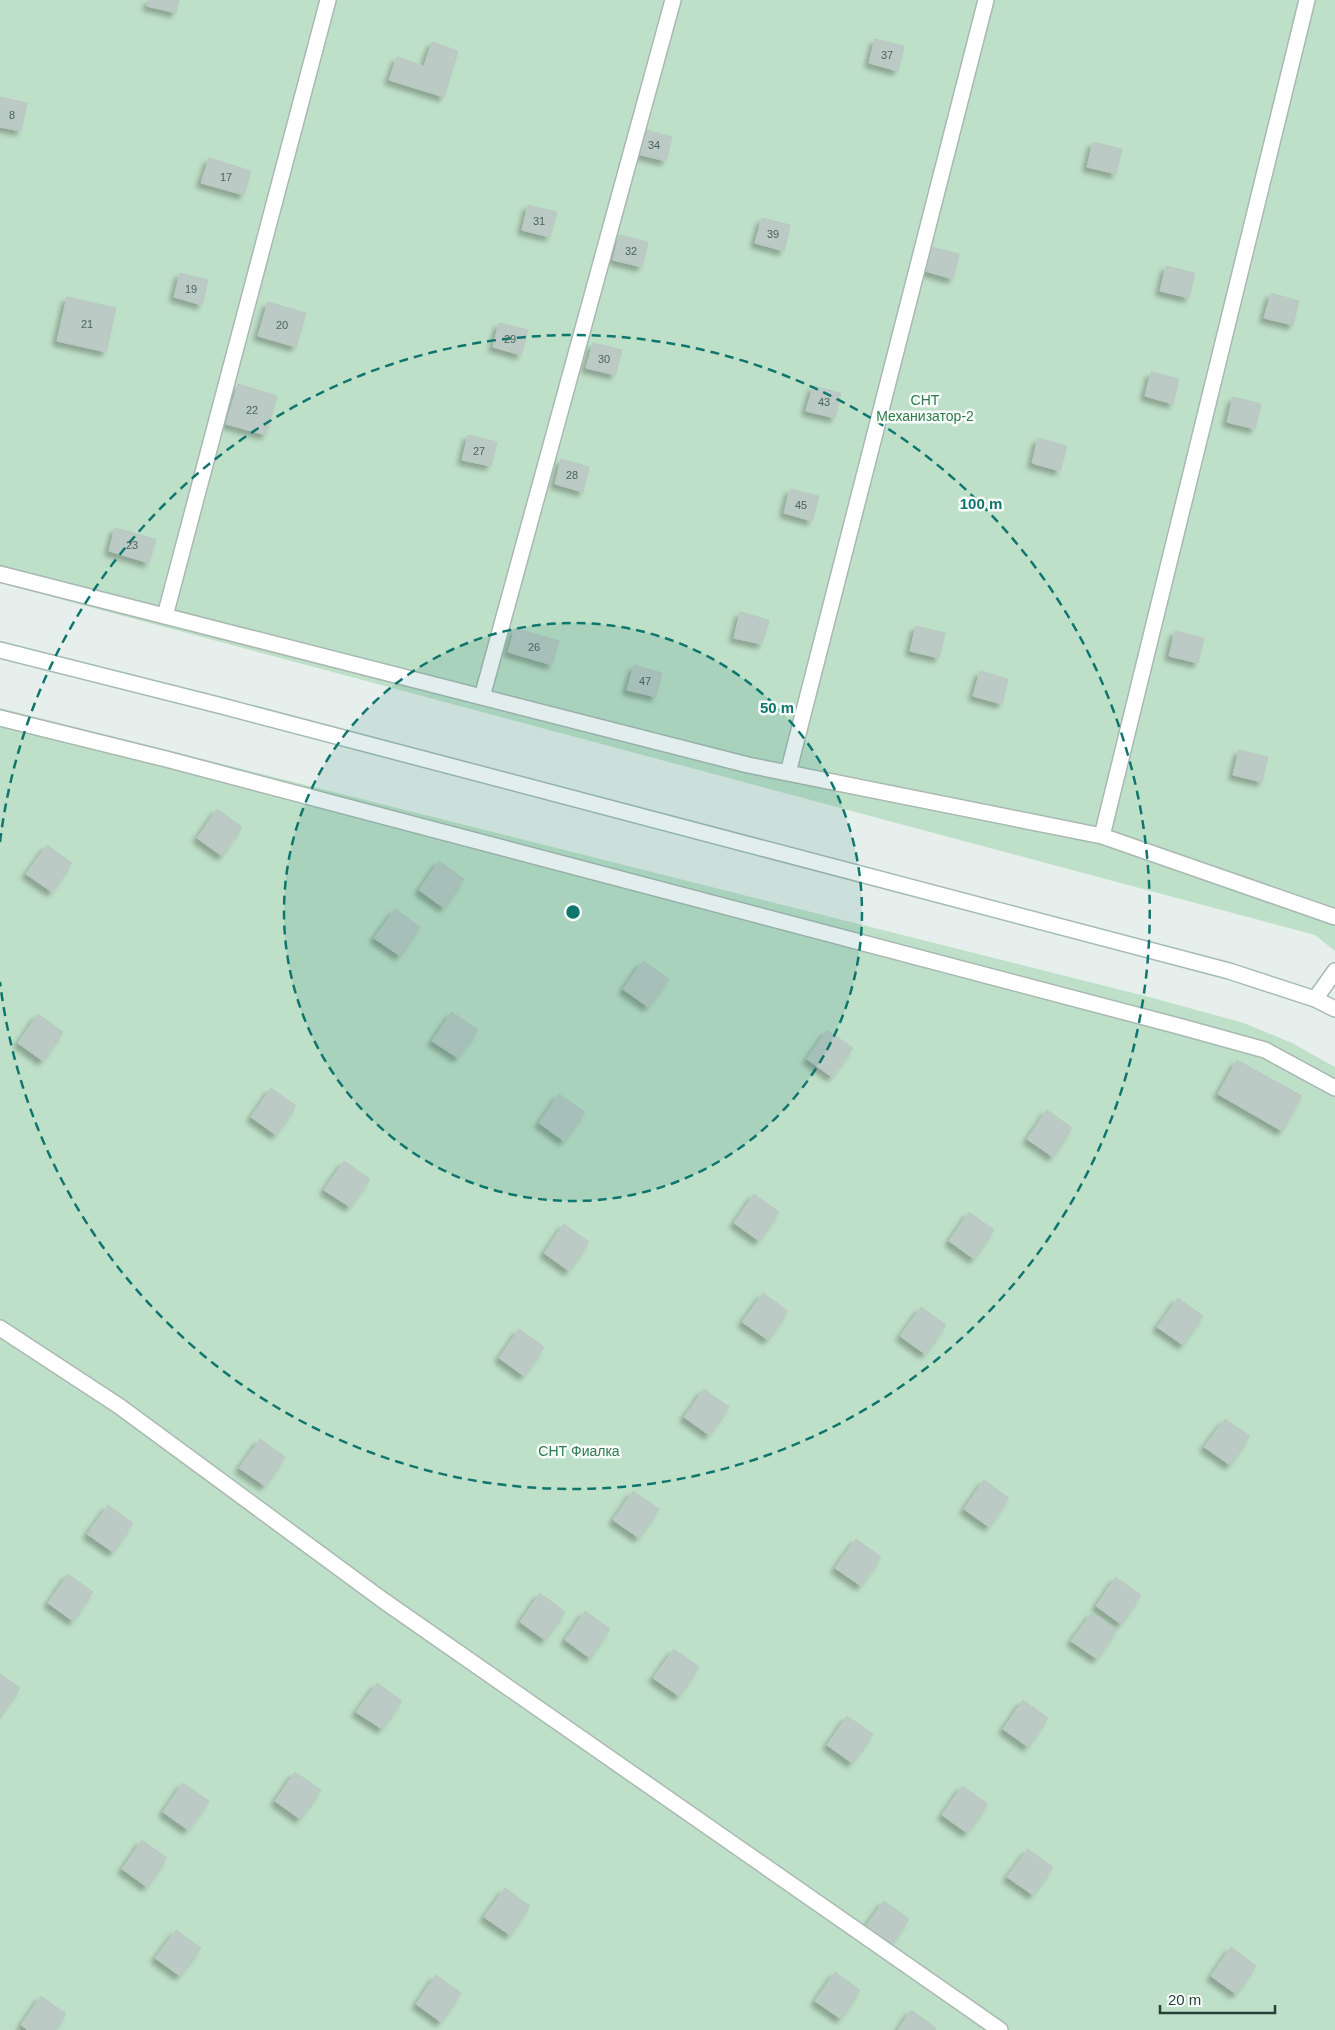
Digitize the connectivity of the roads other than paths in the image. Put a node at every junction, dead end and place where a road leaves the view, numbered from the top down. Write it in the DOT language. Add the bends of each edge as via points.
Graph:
graph roads {
  1 [pos="328,0"];
  2 [pos="673,0"];
  3 [pos="986,0"];
  4 [pos="1308,0"];
  5 [pos="0,574"];
  6 [pos="165,616"];
  7 [pos="0,650"];
  8 [pos="482,697"];
  9 [pos="0,718"];
  10 [pos="788,773"];
  11 [pos="1102,836"];
  12 [pos="1335,917"];
  13 [pos="1335,972"];
  14 [pos="1315,999"];
  15 [pos="1335,1010"];
  16 [pos="1335,1088"];
  17 [pos="0,1328"];
  18 [pos="1000,2030"];
  1 -- 6 [label="street"];
  2 -- 8 [label="street"];
  3 -- 10 [label="street"];
  4 -- 11 [label="street"];
  5 -- 6 [label="street"];
  6 -- 8 [label="street"];
  7 -- 14 [label="street" via="1229,971"];
  8 -- 10 [label="street" via="748,766"];
  9 -- 16 [label="street" via="1219,1037 1265,1050"];
  10 -- 11 [label="street"];
  11 -- 12 [label="street"];
  13 -- 14 [label="street"];
  14 -- 15 [label="street"];
  17 -- 18 [label="street" via="119,1406 384,1601"];
}
